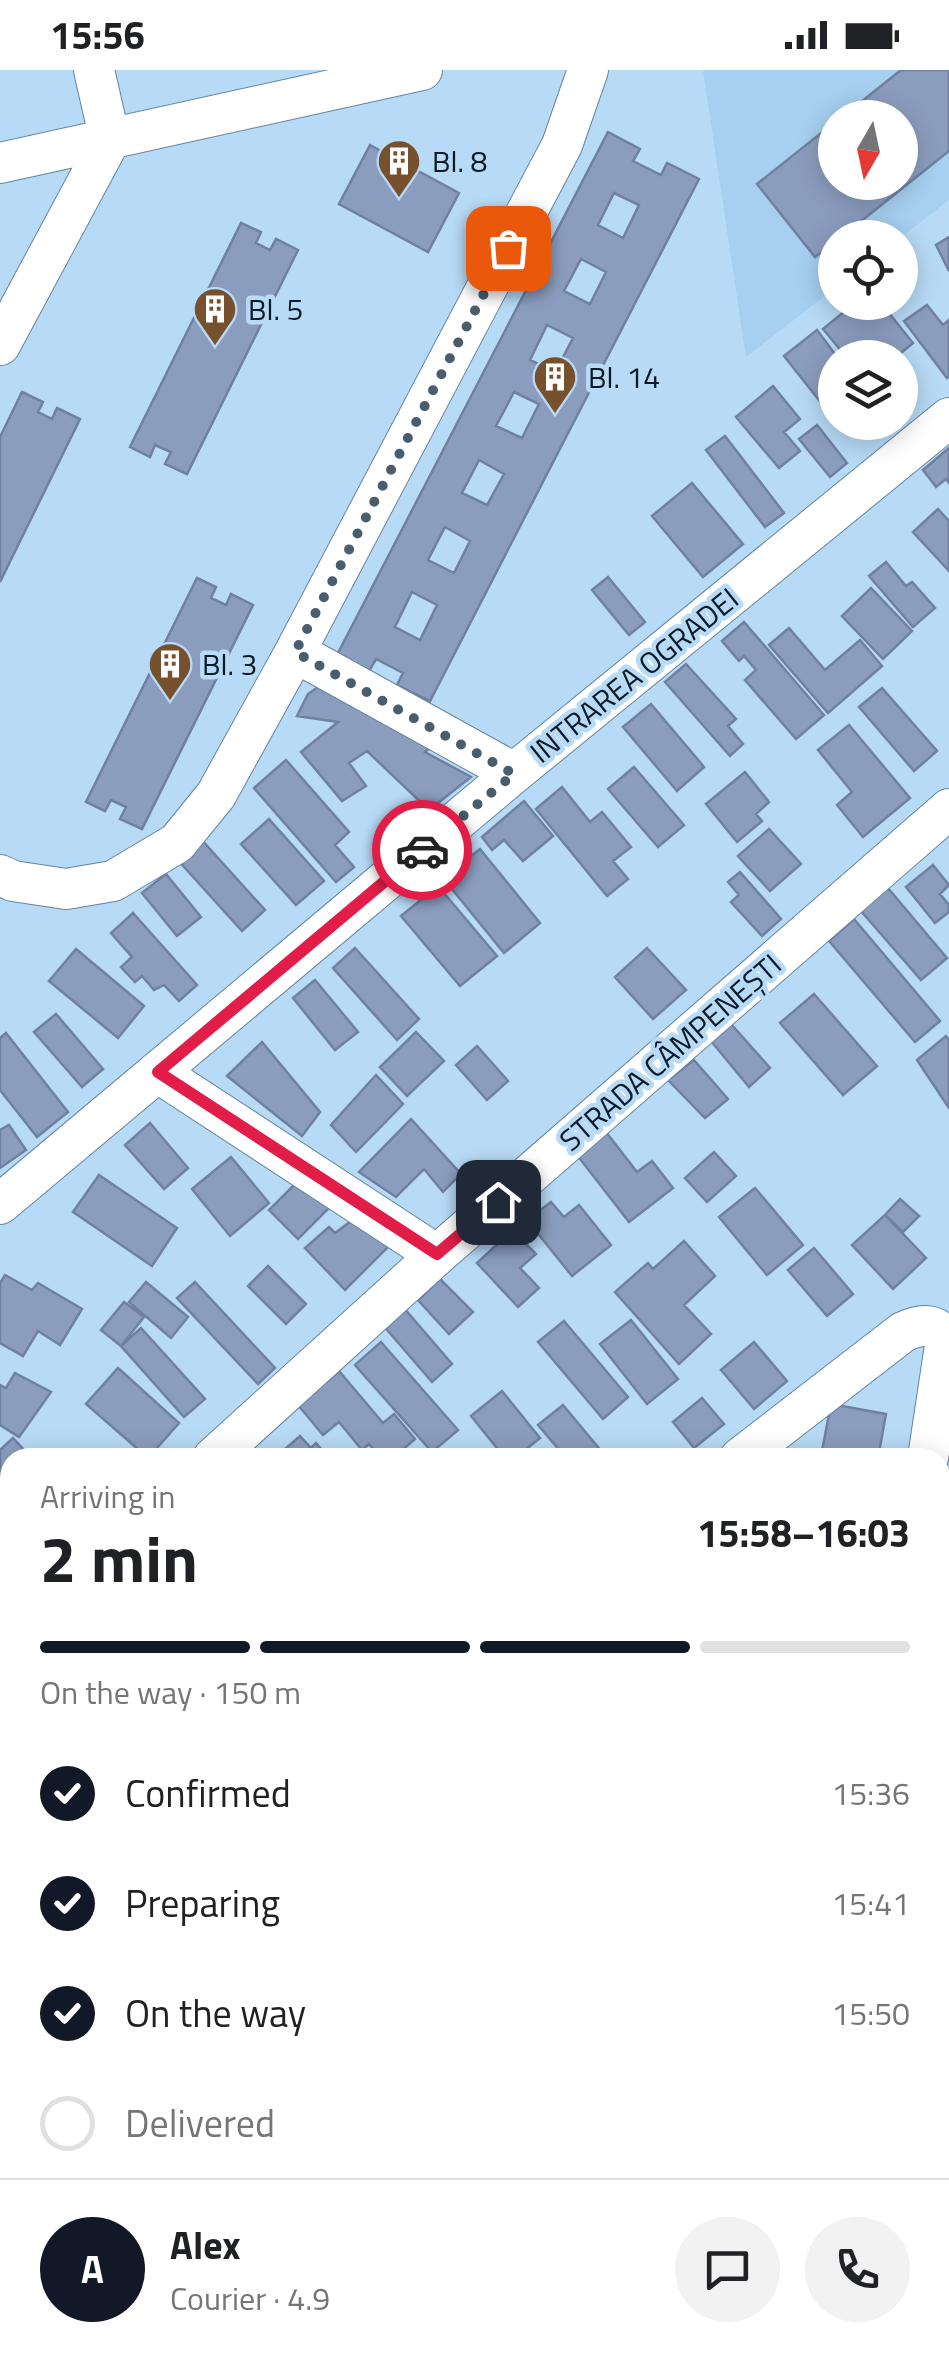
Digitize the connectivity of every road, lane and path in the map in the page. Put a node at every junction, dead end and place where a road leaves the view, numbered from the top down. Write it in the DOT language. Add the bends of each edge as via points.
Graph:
graph roads {
  1 [pos="94,70"];
  2 [pos="422,70"];
  3 [pos="588,70"];
  4 [pos="110,140"];
  5 [pos="0,164"];
  6 [pos="0,345"];
  7 [pos="949,418"];
  8 [pos="295,652"];
  9 [pos="514,774"];
  10 [pos="949,808"];
  11 [pos="0,874"];
  12 [pos="158,1072"];
  13 [pos="0,1204"];
  14 [pos="437,1254"];
  15 [pos="224,1448"];
  16 [pos="753,1448"];
  17 [pos="930,1448"];
  1 -- 4 [label="street"];
  2 -- 4 [label="street"];
  3 -- 8 [label="street" via="562,145"];
  4 -- 5 [label="street"];
  4 -- 6 [label="street"];
  7 -- 9 [label="street, INTRAREA OGRADEI"];
  8 -- 9 [label="street"];
  8 -- 11 [label="street" via="216,795 177,842 112,881 66,890"];
  9 -- 12 [label="street, INTRAREA OGRADEI"];
  10 -- 14 [label="street, STRADA CÂMPENEȘTI"];
  12 -- 13 [label="street, INTRAREA OGRADEI"];
  12 -- 14 [label="street"];
  14 -- 15 [label="street, STRADA CÂMPENEȘTI"];
  16 -- 17 [label="street" via="903,1332 928,1325 946,1339"];
}
